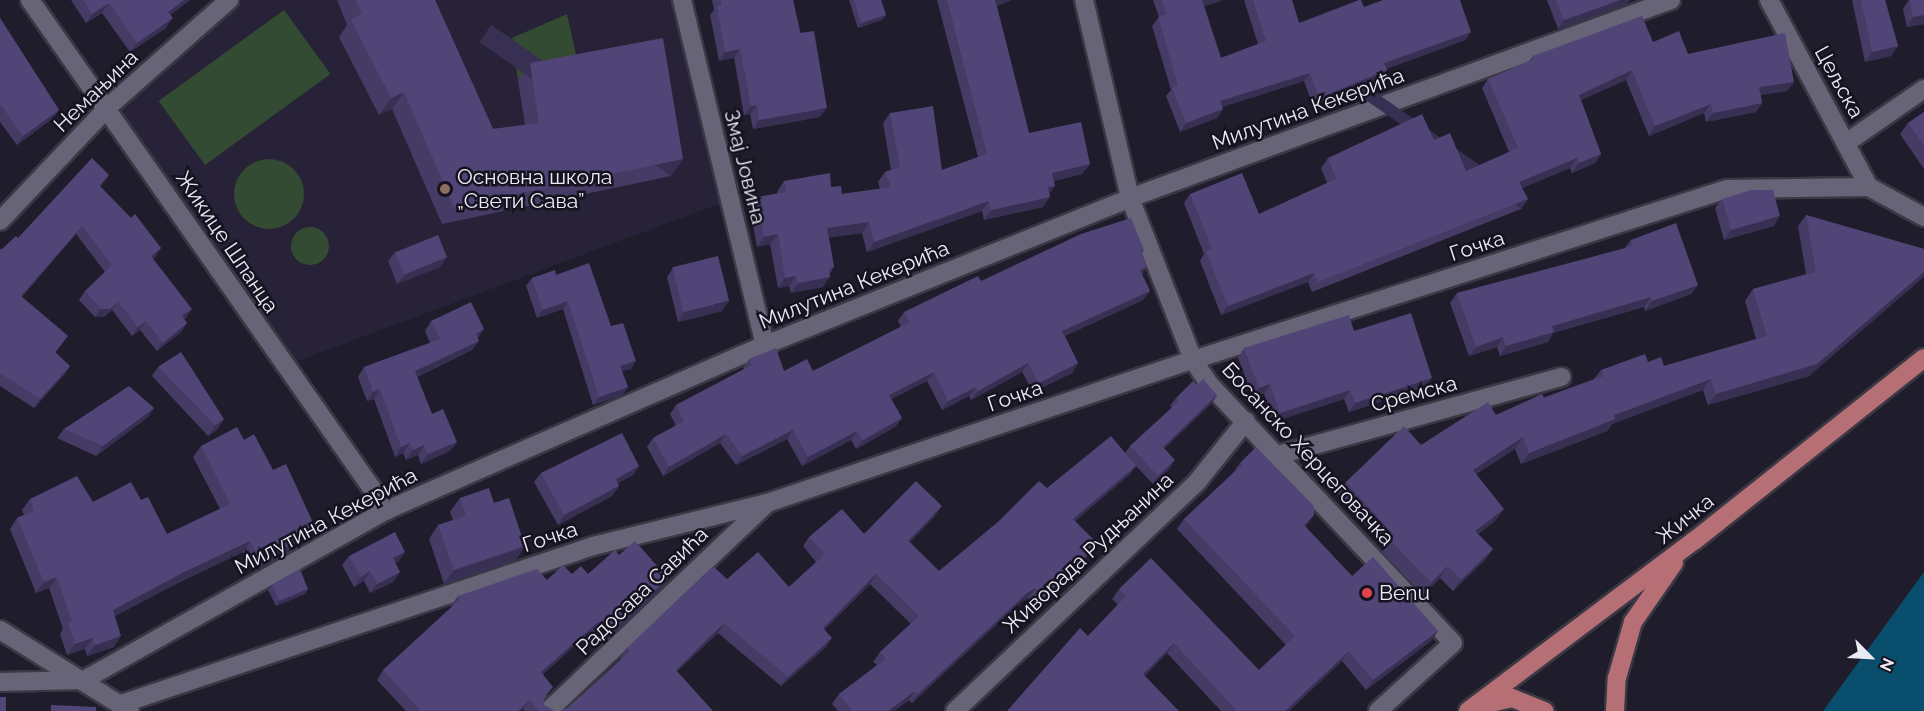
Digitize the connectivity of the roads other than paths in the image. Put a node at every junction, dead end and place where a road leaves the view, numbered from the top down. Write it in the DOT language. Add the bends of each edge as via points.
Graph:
graph roads {
  1 [pos="30,0"];
  2 [pos="229,0"];
  3 [pos="682,0"];
  4 [pos="1671,0"];
  5 [pos="1768,0"];
  6 [pos="1088,1"];
  7 [pos="1924,89"];
  8 [pos="108,107"];
  9 [pos="1846,143"];
  10 [pos="1869,187"];
  11 [pos="1130,198"];
  12 [pos="1924,218"];
  13 [pos="0,221"];
  14 [pos="765,345"];
  15 [pos="1924,358"];
  16 [pos="1193,360"];
  17 [pos="1561,377"];
  18 [pos="1246,421"];
  19 [pos="1278,455"];
  20 [pos="767,503"];
  21 [pos="387,510"];
  22 [pos="1694,541"];
  23 [pos="0,630"];
  24 [pos="1524,669"];
  25 [pos="84,680"];
  26 [pos="0,682"];
  27 [pos="1504,705"];
  28 [pos="125,708"];
  29 [pos="548,711"];
  30 [pos="955,711"];
  31 [pos="1378,711"];
  32 [pos="1468,711"];
  33 [pos="1545,711"];
  34 [pos="1615,711"];
  1 -- 8 [label="street, Жикице Шпанца"];
  2 -- 8 [label="street, Немањина"];
  3 -- 14 [label="street, Змај Јовина"];
  4 -- 11 [label="street, Милутина Кекерића"];
  5 -- 9 [label="street, Цељска"];
  6 -- 11 [label="street, Босанско Херцеговачка"];
  7 -- 9 [label="street"];
  8 -- 13 [label="street, Немањина"];
  8 -- 21 [label="street, Жикице Шпанца"];
  9 -- 10 [label="street, Цељска"];
  10 -- 12 [label="street"];
  10 -- 16 [label="street, Гочка" via="1727,189"];
  11 -- 14 [label="street, Милутина Кекерића"];
  11 -- 16 [label="street, Босанско Херцеговачка"];
  14 -- 21 [label="street, Милутина Кекерића"];
  15 -- 22 [label="main road, Жичка"];
  16 -- 18 [label="street, Босанско Херцеговачка" via="1210,385"];
  16 -- 20 [label="street, Гочка"];
  17 -- 19 [label="street, Сремска"];
  18 -- 19 [label="street, Босанско Херцеговачка"];
  18 -- 30 [label="street, Живорада Рудњанина" via="1197,482"];
  19 -- 31 [label="street, Босанско Херцеговачка" via="1453,643"];
  20 -- 28 [label="street, Гочка" via="593,546"];
  20 -- 29 [label="street, Радосава Савића"];
  21 -- 25 [label="street, Милутина Кекерића"];
  22 -- 24 [label="main road, Жичка"];
  22 -- 34 [label="main road" via="1633,622 1617,678"];
  23 -- 25 [label="street"];
  24 -- 27 [label="main road" via="1509,686"];
  24 -- 32 [label="main road, Жичка"];
  25 -- 26 [label="street"];
  25 -- 28 [label="street"];
  27 -- 32 [label="main road"];
  27 -- 33 [label="main road" via="1512,698"];
}
